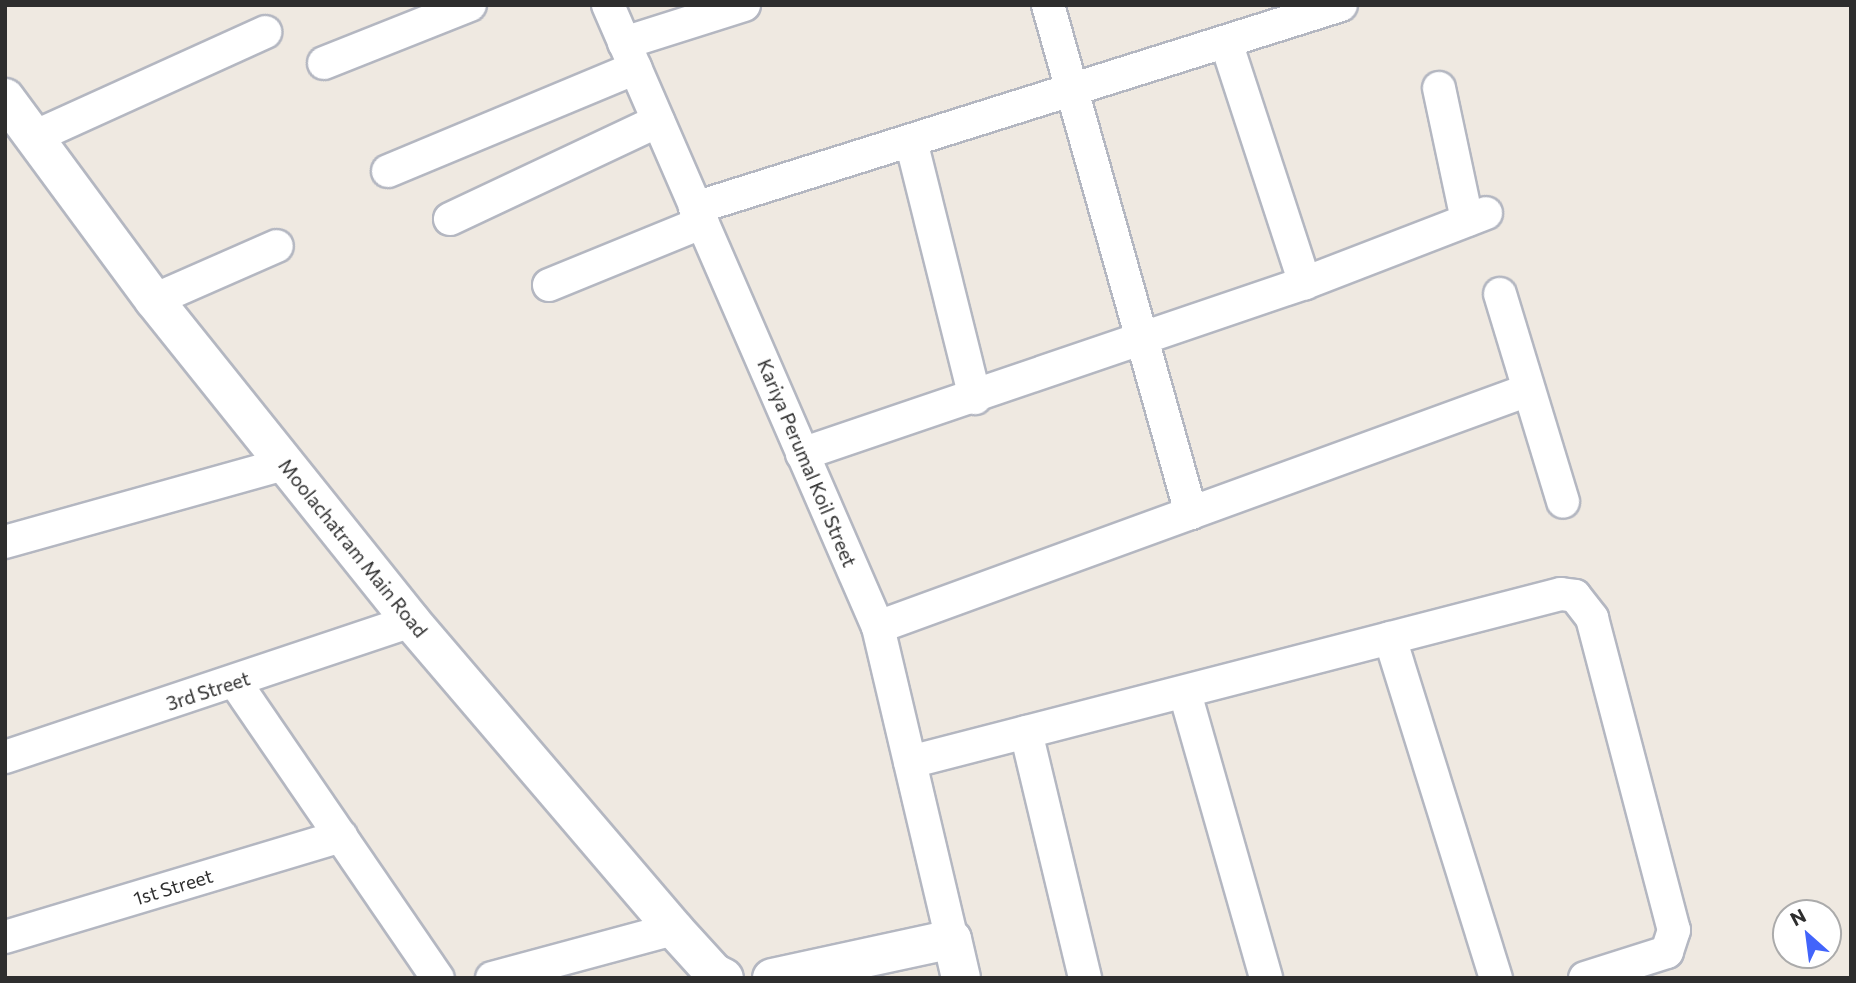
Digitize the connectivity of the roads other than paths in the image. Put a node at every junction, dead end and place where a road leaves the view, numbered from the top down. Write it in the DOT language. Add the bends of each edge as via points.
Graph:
graph roads {
  1 [pos="470,5"];
  2 [pos="608,5"];
  3 [pos="744,5"];
  4 [pos="1048,5"];
  5 [pos="1341,5"];
  6 [pos="265,32"];
  7 [pos="1226,41"];
  8 [pos="629,55"];
  9 [pos="324,63"];
  10 [pos="1439,88"];
  11 [pos="1074,90"];
  12 [pos="5,98"];
  13 [pos="658,121"];
  14 [pos="34,137"];
  15 [pos="911,141"];
  16 [pos="388,171"];
  17 [pos="699,215"];
  18 [pos="450,219"];
  19 [pos="277,246"];
  20 [pos="1305,282"];
  21 [pos="549,285"];
  22 [pos="1500,295"];
  23 [pos="154,300"];
  24 [pos="1142,340"];
  25 [pos="1528,390"];
  26 [pos="975,398"];
  27 [pos="802,454"];
  28 [pos="285,464"];
  29 [pos="1563,502"];
  30 [pos="1191,513"];
  31 [pos="5,542"];
  32 [pos="411,621"];
  33 [pos="878,627"];
  34 [pos="1390,638"];
  35 [pos="235,682"];
  36 [pos="1185,694"];
  37 [pos="1026,732"];
  38 [pos="5,757"];
  39 [pos="910,762"];
  40 [pos="341,836"];
  41 [pos="674,929"];
  42 [pos="5,937"];
  43 [pos="952,939"];
  44 [pos="438,978"];
  45 [pos="492,978"];
  46 [pos="724,978"];
  47 [pos="772,978"];
  48 [pos="961,978"];
  49 [pos="1085,978"];
  50 [pos="1266,978"];
  51 [pos="1496,978"];
  52 [pos="1585,978"];
  1 -- 9 [label="street"];
  2 -- 8 [label="street, Kariya Perumal Koil Street"];
  3 -- 8 [label="street"];
  4 -- 11 [label="street"];
  5 -- 7 [label="street"];
  6 -- 14 [label="street"];
  7 -- 11 [label="street"];
  7 -- 20 [label="street"];
  8 -- 13 [label="street, Kariya Perumal Koil Street"];
  8 -- 16 [label="street"];
  10 -- 20 [label="street" via="1477,216"];
  11 -- 15 [label="street"];
  11 -- 24 [label="street"];
  12 -- 14 [label="street, Moolachatram Main Road"];
  13 -- 17 [label="street, Kariya Perumal Koil Street"];
  13 -- 18 [label="street"];
  14 -- 23 [label="street, Moolachatram Main Road"];
  15 -- 17 [label="street"];
  15 -- 26 [label="street"];
  17 -- 21 [label="street"];
  17 -- 27 [label="street, Kariya Perumal Koil Street"];
  19 -- 23 [label="street"];
  20 -- 24 [label="street"];
  22 -- 25 [label="street"];
  23 -- 28 [label="street, Moolachatram Main Road"];
  24 -- 26 [label="street"];
  24 -- 30 [label="street"];
  25 -- 29 [label="street"];
  25 -- 30 [label="street"];
  26 -- 27 [label="street"];
  27 -- 33 [label="street, Kariya Perumal Koil Street"];
  28 -- 31 [label="street"];
  28 -- 32 [label="street, Moolachatram Main Road"];
  30 -- 33 [label="street"];
  32 -- 35 [label="street, 3rd Street"];
  32 -- 41 [label="street, Moolachatram Main Road"];
  33 -- 39 [label="street, Kariya Perumal Koil Street"];
  34 -- 36 [label="street"];
  34 -- 51 [label="street"];
  34 -- 52 [label="street" via="1561,594 1585,603 1674,930 1667,952"];
  35 -- 38 [label="street, 3rd Street"];
  35 -- 40 [label="street"];
  36 -- 37 [label="street"];
  36 -- 50 [label="street"];
  37 -- 39 [label="street"];
  37 -- 49 [label="street"];
  39 -- 43 [label="street, Kariya Perumal Koil Street"];
  40 -- 42 [label="street, 1st Street"];
  40 -- 44 [label="street"];
  41 -- 45 [label="street"];
  41 -- 46 [label="street, Moolachatram Main Road"];
  43 -- 47 [label="street"];
  43 -- 48 [label="street"];
}
